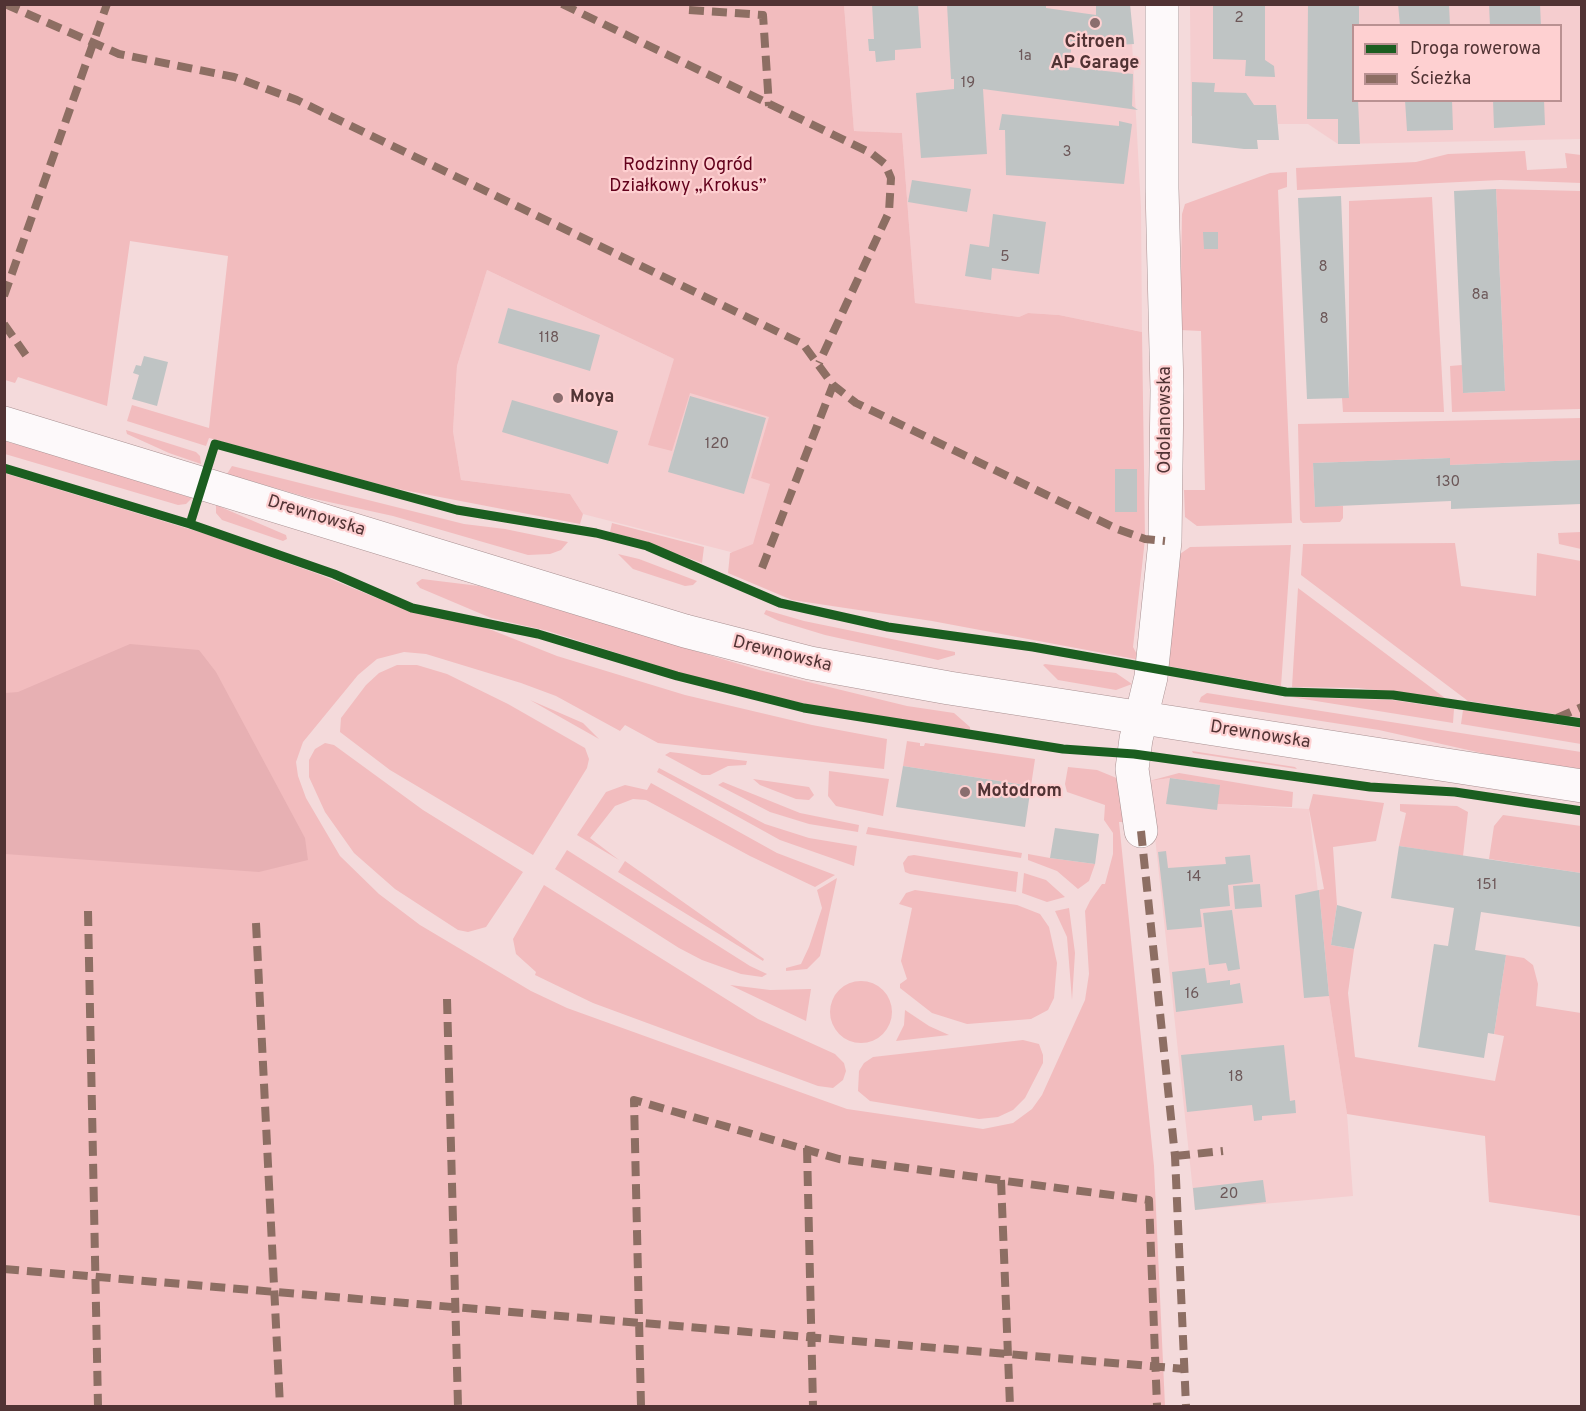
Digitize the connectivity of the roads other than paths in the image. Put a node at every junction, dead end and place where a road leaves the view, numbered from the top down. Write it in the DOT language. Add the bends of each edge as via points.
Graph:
graph roads {
  1 [pos="1162,4"];
  2 [pos="4,423"];
  3 [pos="1141,718"];
  4 [pos="1581,786"];
  5 [pos="1141,831"];
  1 -- 3 [label="main road, Odolanowska" via="1165,541 1151,677"];
  2 -- 3 [label="main road, Drewnowska" via="685,631 877,676"];
  3 -- 4 [label="main road, Drewnowska"];
  3 -- 5 [label="main road, Odolanowska" via="1132,769"];
}
